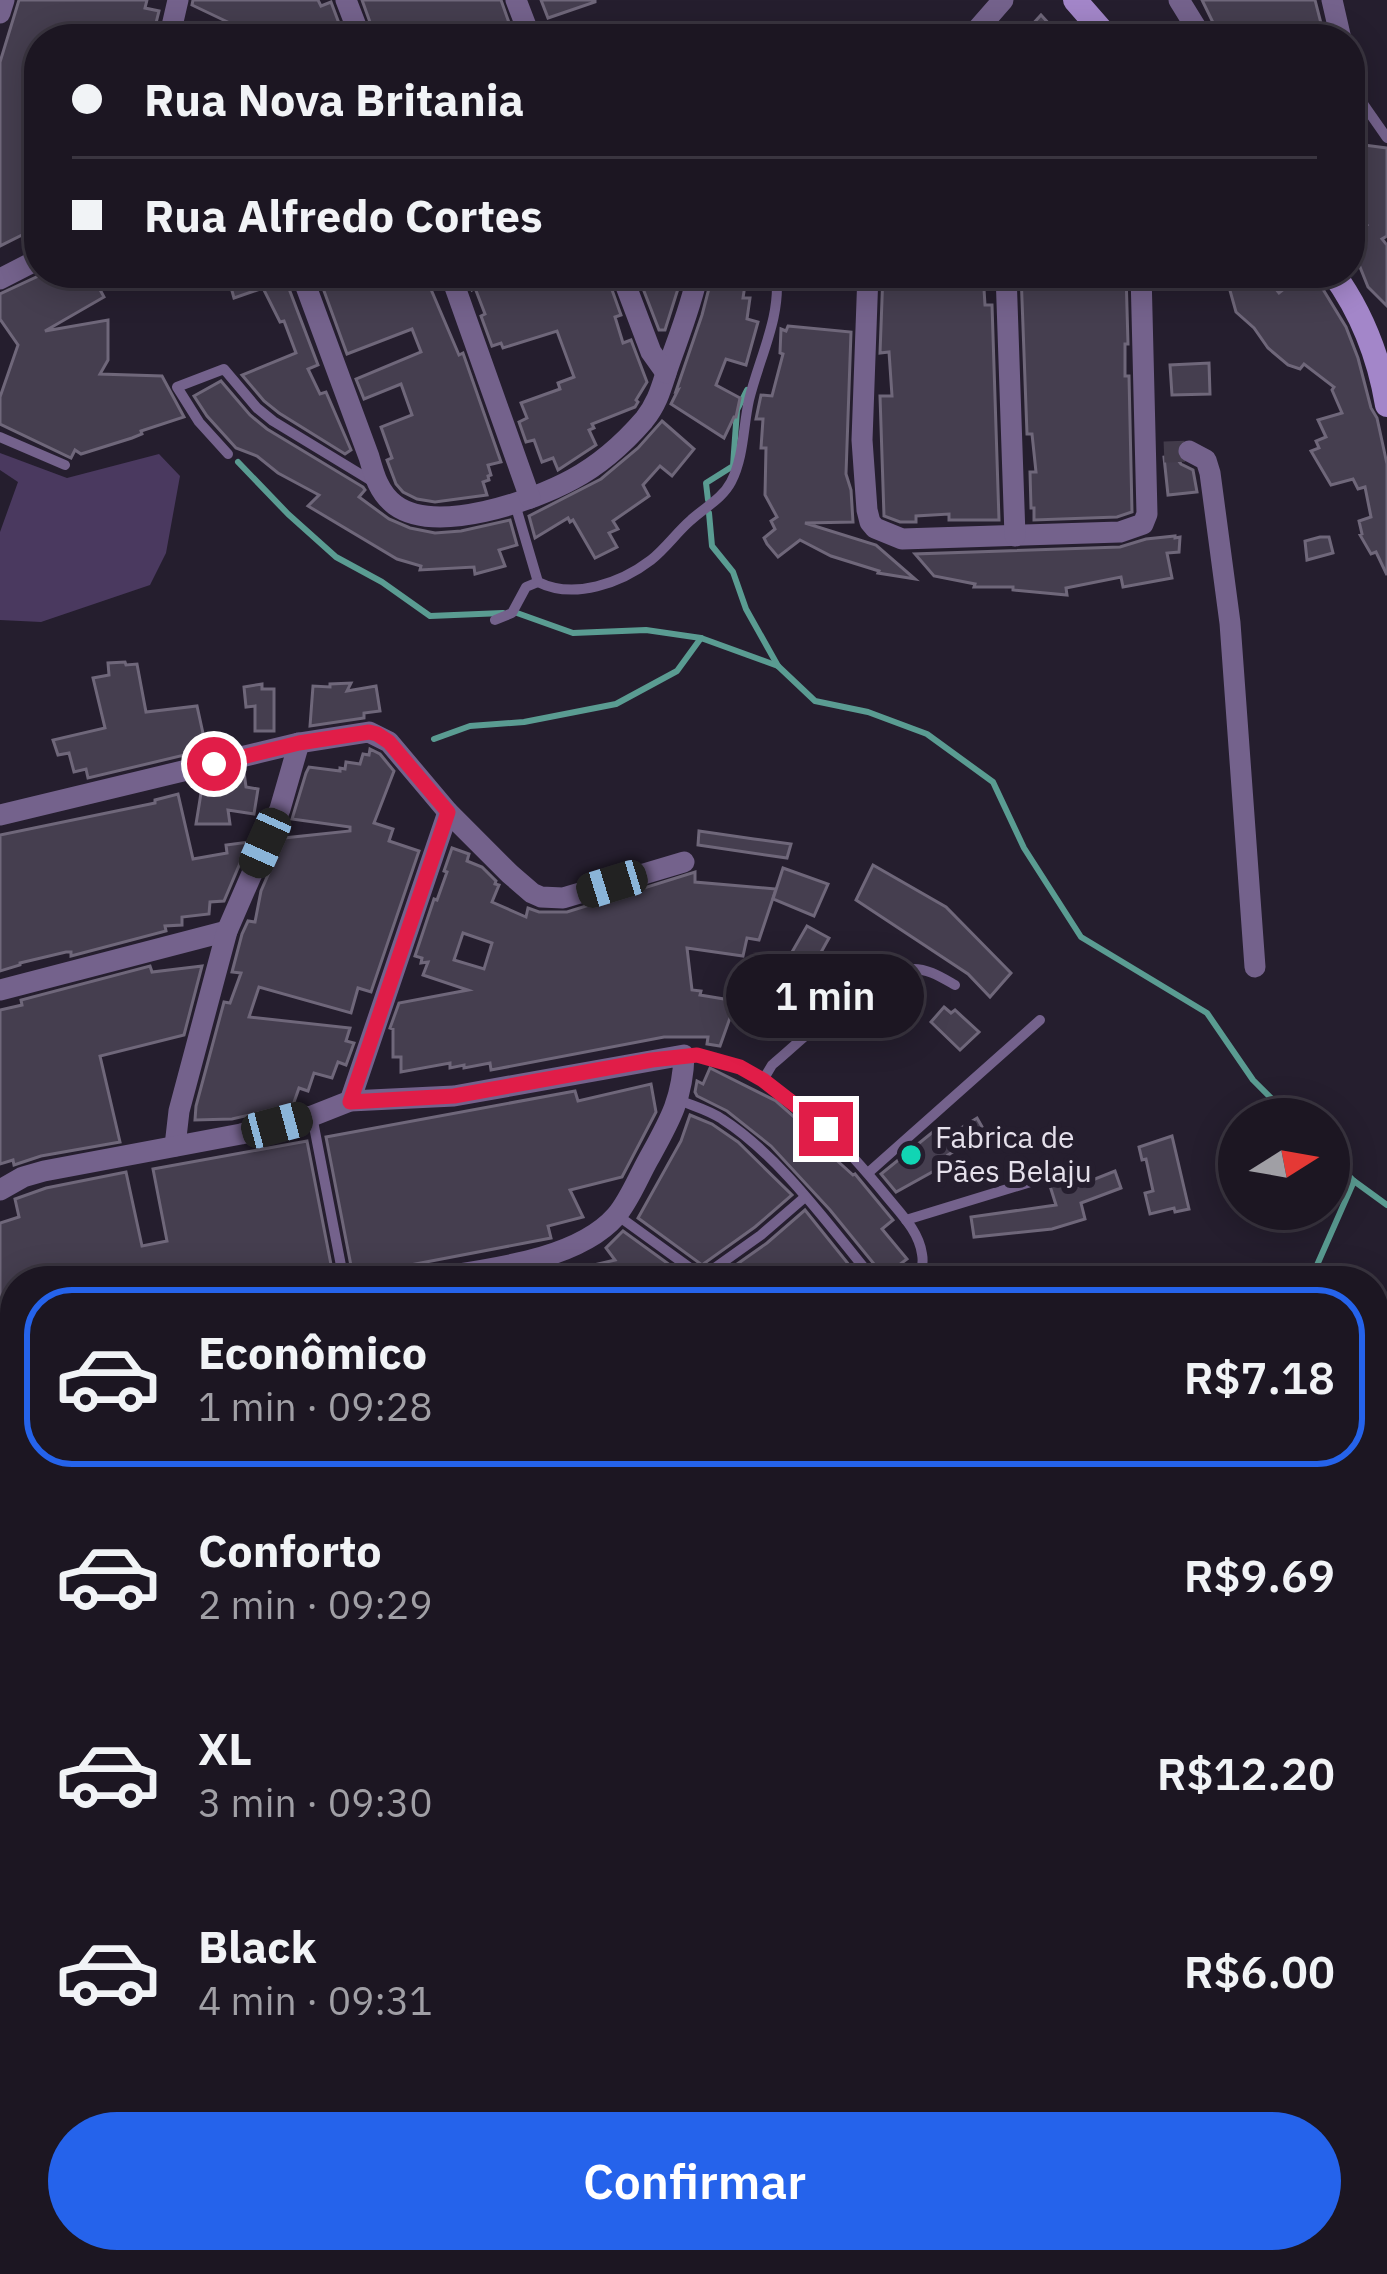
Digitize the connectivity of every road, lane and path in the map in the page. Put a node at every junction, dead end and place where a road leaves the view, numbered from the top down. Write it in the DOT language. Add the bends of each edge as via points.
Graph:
graph roads {
  1 [pos="4,0"];
  2 [pos="1003,0"];
  3 [pos="1075,0"];
  4 [pos="0,13"];
  5 [pos="982,24"];
  6 [pos="1096,24"];
  7 [pos="1365,106"];
  8 [pos="1387,138"];
  9 [pos="307,288"];
  10 [pos="455,288"];
  11 [pos="627,288"];
  12 [pos="694,288"];
  13 [pos="778,288"];
  14 [pos="867,288"];
  15 [pos="1007,288"];
  16 [pos="1142,288"];
  17 [pos="1344,288"];
  18 [pos="666,373"];
  19 [pos="1387,405"];
  20 [pos="0,436"];
  21 [pos="1189,451"];
  22 [pos="228,454"];
  23 [pos="65,465"];
  24 [pos="377,485"];
  25 [pos="523,500"];
  26 [pos="1015,536"];
  27 [pos="538,582"];
  28 [pos="495,620"];
  29 [pos="299,743"];
  30 [pos="448,812"];
  31 [pos="0,815"];
  32 [pos="684,862"];
  33 [pos="227,931"];
  34 [pos="1255,967"];
  35 [pos="955,986"];
  36 [pos="0,989"];
  37 [pos="1040,1020"];
  38 [pos="684,1055"];
  39 [pos="763,1080"];
  40 [pos="679,1100"];
  41 [pos="350,1102"];
  42 [pos="312,1116"];
  43 [pos="175,1146"];
  44 [pos="1073,1169"];
  45 [pos="868,1173"];
  46 [pos="0,1190"];
  47 [pos="805,1197"];
  48 [pos="617,1215"];
  49 [pos="906,1220"];
  50 [pos="341,1266"];
  51 [pos="497,1266"];
  52 [pos="686,1266"];
  53 [pos="721,1266"];
  54 [pos="862,1266"];
  55 [pos="923,1266"];
  1 -- 4 [label="street"];
  2 -- 5 [label="street"];
  3 -- 6 [label="street"];
  7 -- 8 [label="lane"];
  9 -- 24 [label="street"];
  10 -- 25 [label="street"];
  11 -- 18 [label="street"];
  12 -- 18 [label="street"];
  13 -- 27 [label="lane" via="725,491 651,560 621,577 562,591"];
  14 -- 26 [label="street" via="862,440 870,522 902,539"];
  15 -- 26 [label="street"];
  16 -- 26 [label="street" via="1155,453 1143,524"];
  17 -- 19 [label="street" via="1368,333"];
  18 -- 25 [label="street" via="652,409 606,456"];
  20 -- 23 [label="lane"];
  21 -- 34 [label="street" via="1210,473"];
  22 -- 24 [label="lane" via="177,387 224,368 273,421"];
  24 -- 25 [label="street" via="398,507 433,515"];
  25 -- 27 [label="lane"];
  27 -- 28 [label="lane" via="512,613"];
  29 -- 30 [label="street" via="377,734"];
  29 -- 31 [label="street"];
  29 -- 33 [label="street"];
  30 -- 32 [label="street" via="542,897"];
  30 -- 41 [label="street"];
  33 -- 36 [label="street"];
  33 -- 43 [label="street"];
  35 -- 39 [label="lane" via="908,969 870,982"];
  37 -- 45 [label="lane"];
  38 -- 39 [label="lane" via="722,1060"];
  38 -- 40 [label="street"];
  38 -- 41 [label="street" via="454,1096"];
  39 -- 45 [label="lane"];
  40 -- 47 [label="lane" via="722,1119"];
  40 -- 48 [label="street"];
  41 -- 42 [label="street"];
  42 -- 43 [label="street"];
  42 -- 50 [label="lane"];
  43 -- 46 [label="street" via="44,1171"];
  44 -- 49 [label="lane"];
  45 -- 49 [label="lane"];
  47 -- 53 [label="lane"];
  47 -- 54 [label="lane"];
  48 -- 51 [label="street" via="551,1256"];
  48 -- 52 [label="lane"];
  49 -- 55 [label="lane"];
}
